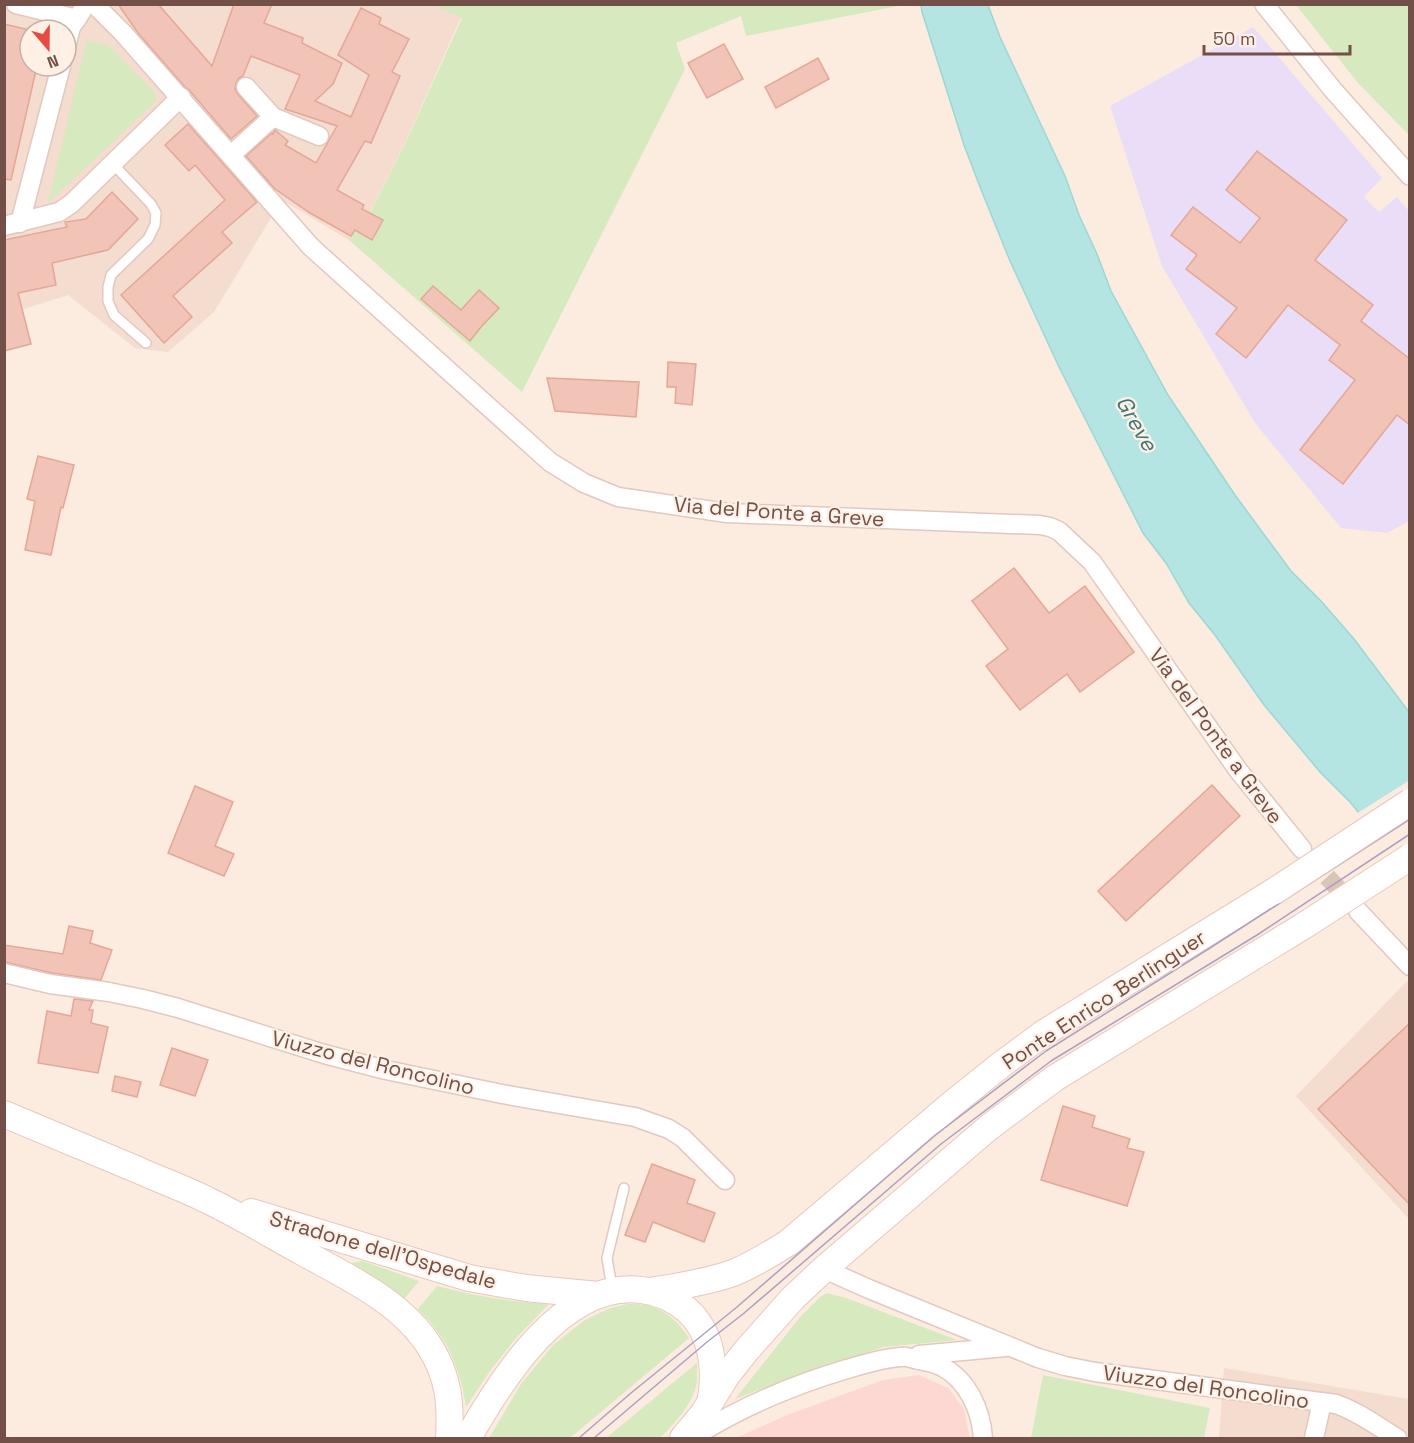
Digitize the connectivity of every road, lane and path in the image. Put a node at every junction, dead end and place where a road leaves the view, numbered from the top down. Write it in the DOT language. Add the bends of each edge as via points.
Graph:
graph roads {
  1 [pos="16,4"];
  2 [pos="94,4"];
  3 [pos="1264,4"];
  4 [pos="82,12"];
  5 [pos="57,78"];
  6 [pos="246,87"];
  7 [pos="181,98"];
  8 [pos="273,117"];
  9 [pos="319,136"];
  10 [pos="231,155"];
  11 [pos="113,164"];
  12 [pos="1410,176"];
  13 [pos="12,224"];
  14 [pos="146,342"];
  15 [pos="1410,802"];
  16 [pos="1302,849"];
  17 [pos="1410,857"];
  18 [pos="1358,911"];
  19 [pos="1410,966"];
  20 [pos="4,973"];
  21 [pos="4,1114"];
  22 [pos="725,1180"];
  23 [pos="624,1188"];
  24 [pos="205,1198"];
  25 [pos="825,1268"];
  26 [pos="649,1291"];
  27 [pos="605,1292"];
  28 [pos="1009,1347"];
  29 [pos="903,1356"];
  30 [pos="1322,1402"];
  31 [pos="709,1404"];
  32 [pos="449,1438"];
  33 [pos="468,1438"];
  34 [pos="683,1438"];
  35 [pos="692,1438"];
  36 [pos="983,1438"];
  37 [pos="1314,1438"];
  38 [pos="1397,1438"];
  1 -- 4 [label="street"];
  2 -- 7 [label="street, Via del Ponte a Greve"];
  3 -- 12 [label="street" via="1333,90"];
  5 -- 13 [label="street"];
  6 -- 8 [label="street"];
  7 -- 10 [label="street, Via del Ponte a Greve"];
  7 -- 11 [label="street"];
  8 -- 9 [label="street"];
  8 -- 10 [label="street"];
  10 -- 16 [label="street, Via del Ponte a Greve" via="311,247 550,462 584,483 618,498 727,513 1040,525 1059,531 1092,562 1238,770"];
  11 -- 13 [label="street" via="59,212"];
  11 -- 14 [label="lane" via="156,213 148,238 111,275 108,287 114,315"];
  15 -- 26 [label="main road, Ponte Enrico Berlinguer, bridge" via="1044,1033 952,1104 788,1243 734,1272"];
  17 -- 25 [label="main road, Ponte Enrico Berlinguer, bridge" via="1055,1078 988,1128"];
  18 -- 19 [label="street"];
  20 -- 22 [label="street, Viuzzo del Roncolino" via="143,999 386,1070 635,1117 683,1138"];
  21 -- 24 [label="main road, Stradone dell'Ospedale"];
  23 -- 27 [label="lane" via="607,1258"];
  24 -- 27 [label="main road, Stradone dell'Ospedale" via="469,1278 526,1288"];
  24 -- 32 [label="main road, Stradone dell'Ospedale" via="341,1274 401,1313 430,1347 441,1369 449,1400"];
  25 -- 28 [label="street, Viuzzo del Roncolino"];
  25 -- 31 [label="main road, Ponte Enrico Berlinguer" via="762,1331"];
  26 -- 27 [label="main road, Stradone dell'Ospedale"];
  26 -- 31 [label="main road" via="686,1309 703,1332 713,1363"];
  27 -- 33 [label="main road" via="560,1318 525,1353"];
  28 -- 29 [label="street, Viuzzo del Roncolino"];
  28 -- 30 [label="street, Viuzzo del Roncolino" via="1095,1372"];
  29 -- 35 [label="street, Viuzzo del Roncolino" via="812,1380 737,1412"];
  29 -- 36 [label="street" via="935,1364 959,1379 973,1400"];
  30 -- 37 [label="street"];
  30 -- 38 [label="street, Viuzzo del Roncolino" via="1348,1408"];
  31 -- 34 [label="main road, Ponte Enrico Berlinguer"];
}
